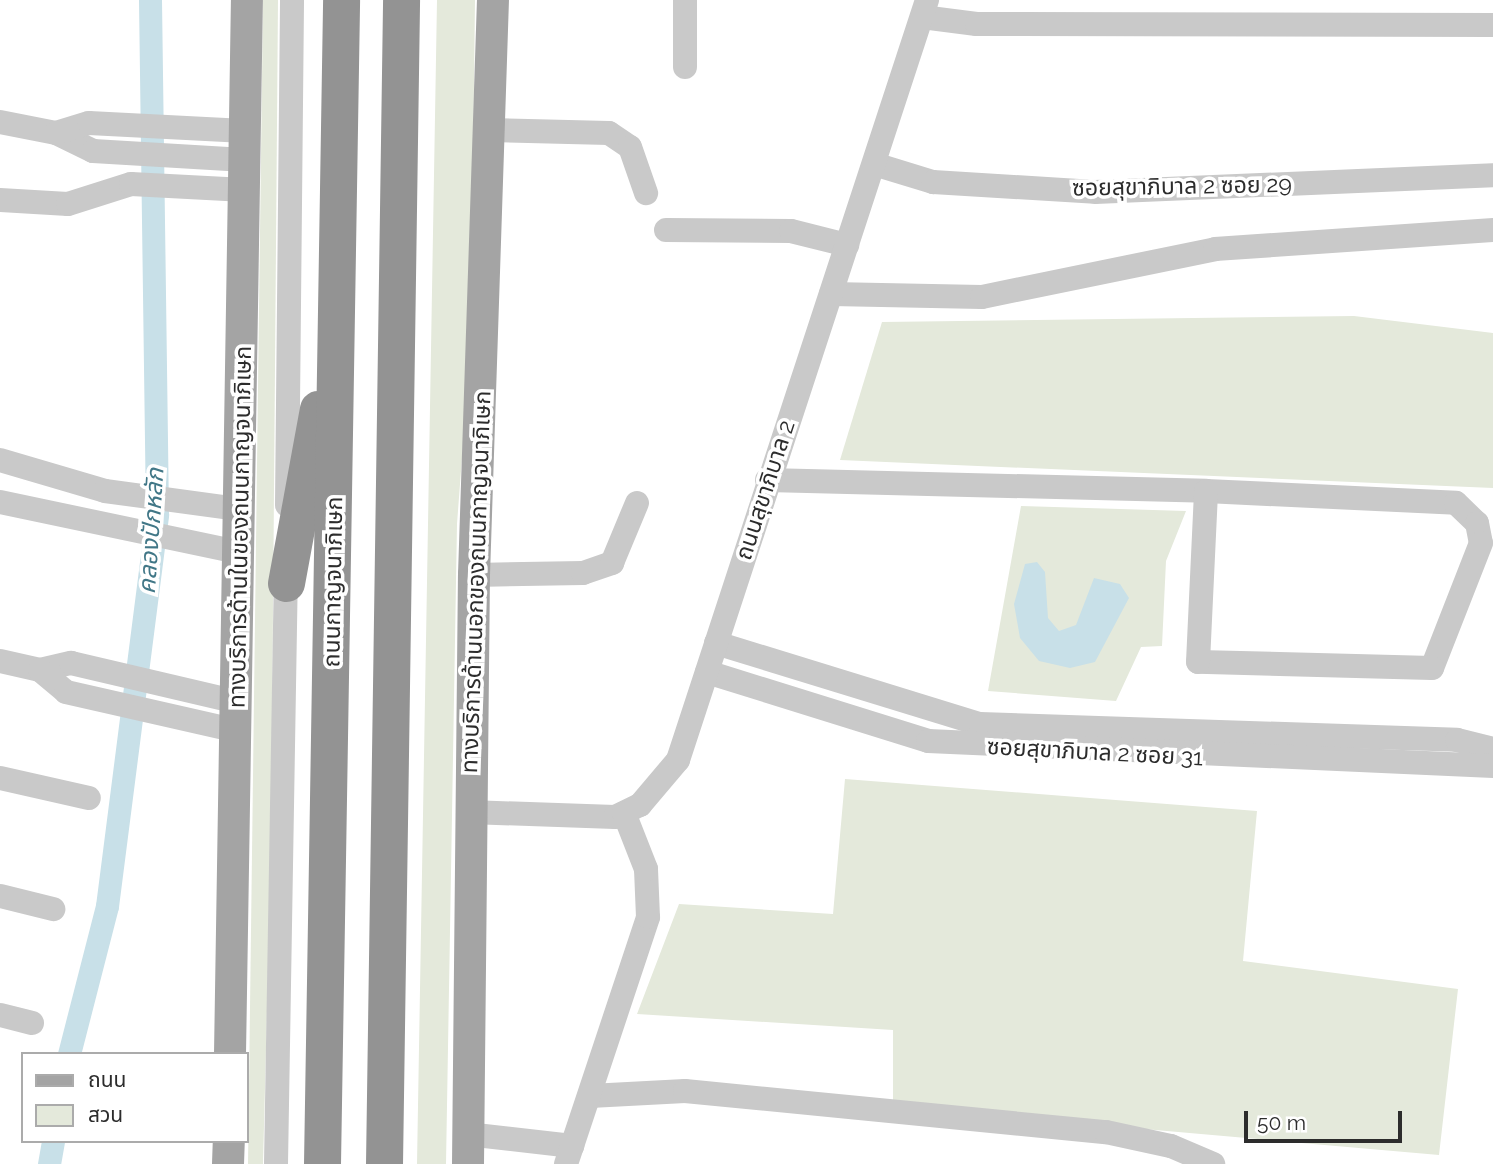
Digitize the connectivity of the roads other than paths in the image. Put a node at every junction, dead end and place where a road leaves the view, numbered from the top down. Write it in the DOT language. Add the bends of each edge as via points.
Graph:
graph roads {
  1 [pos="247,0"];
  2 [pos="292,0"];
  3 [pos="341,0"];
  4 [pos="401,0"];
  5 [pos="494,0"];
  6 [pos="685,0"];
  7 [pos="924,9"];
  8 [pos="1493,25"];
  9 [pos="685,67"];
  10 [pos="0,122"];
  11 [pos="492,130"];
  12 [pos="56,133"];
  13 [pos="245,160"];
  14 [pos="874,164"];
  15 [pos="1493,175"];
  16 [pos="646,193"];
  17 [pos="0,200"];
  18 [pos="666,230"];
  19 [pos="1493,230"];
  20 [pos="847,245"];
  21 [pos="831,294"];
  22 [pos="338,303"];
  23 [pos="0,460"];
  24 [pos="767,480"];
  25 [pos="1206,491"];
  26 [pos="0,502"];
  27 [pos="637,503"];
  28 [pos="239,509"];
  29 [pos="238,552"];
  30 [pos="474,575"];
  31 [pos="286,583"];
  32 [pos="716,643"];
  33 [pos="0,661"];
  34 [pos="40,670"];
  35 [pos="707,672"];
  36 [pos="876,695"];
  37 [pos="237,717"];
  38 [pos="867,723"];
  39 [pos="1493,749"];
  40 [pos="1493,766"];
  41 [pos="0,778"];
  42 [pos="89,798"];
  43 [pos="469,812"];
  44 [pos="624,813"];
  45 [pos="0,896"];
  46 [pos="53,909"];
  47 [pos="0,1015"];
  48 [pos="32,1023"];
  49 [pos="230,1052"];
  50 [pos="590,1096"];
  51 [pos="229,1143"];
  52 [pos="467,1149"];
  53 [pos="569,1155"];
  54 [pos="228,1164"];
  55 [pos="276,1164"];
  56 [pos="322,1164"];
  57 [pos="384,1164"];
  58 [pos="1213,1164"];
  1 -- 13 [label="main road, ทางบริการด้านในของถนนกาญจนาภิเษก"];
  2 -- 31 [label="street"];
  3 -- 22 [label="highway, ถนนกาญจนาภิเษก"];
  4 -- 57 [label="highway"];
  5 -- 11 [label="main road, ทางบริการด้านนอกของถนนกาญจนาภิเษก"];
  6 -- 9 [label="street"];
  7 -- 8 [label="street" via="977,24"];
  7 -- 14 [label="street, ถนนสุขาภิบาล 2"];
  10 -- 12 [label="street"];
  11 -- 16 [label="street" via="609,133 630,147"];
  11 -- 30 [label="main road, ทางบริการด้านนอกของถนนกาญจนาภิเษก"];
  12 -- 13 [label="street" via="93,151"];
  12 -- 13 [label="street" via="89,123 170,127"];
  13 -- 17 [label="street" via="171,185 131,184 68,204"];
  13 -- 28 [label="main road, ทางบริการด้านในของถนนกาญจนาภิเษก"];
  14 -- 15 [label="street, ซอยสุขาภิบาล 2 ซอย 29" via="933,182 1095,192"];
  14 -- 20 [label="street, ถนนสุขาภิบาล 2"];
  18 -- 20 [label="street" via="791,231"];
  19 -- 21 [label="street" via="1215,249 982,297"];
  20 -- 21 [label="street, ถนนสุขาภิบาล 2"];
  21 -- 24 [label="street, ถนนสุขาภิบาล 2"];
  22 -- 31 [label="highway"];
  22 -- 56 [label="highway, ถนนกาญจนาภิเษก"];
  23 -- 28 [label="street" via="105,491"];
  24 -- 25 [label="street"];
  24 -- 32 [label="street, ถนนสุขาภิบาล 2"];
  25 -- 25 [label="street" via="1198,662 1432,668 1481,543 1467,508"];
  26 -- 29 [label="street" via="127,534"];
  27 -- 30 [label="street" via="612,563 583,573"];
  28 -- 29 [label="main road, ทางบริการด้านในของถนนกาญจนาภิเษก"];
  29 -- 37 [label="main road, ทางบริการด้านในของถนนกาญจนาภิเษก"];
  30 -- 43 [label="main road, ทางบริการด้านนอกของถนนกาญจนาภิเษก"];
  31 -- 55 [label="street"];
  32 -- 35 [label="street, ถนนสุขาภิบาล 2"];
  32 -- 36 [label="street, ซอยสุขาภิบาล 2 ซอย 31"];
  33 -- 34 [label="street"];
  34 -- 37 [label="street" via="71,663 168,689"];
  34 -- 37 [label="street" via="66,692 166,715"];
  35 -- 38 [label="street, ซอยสุขาภิบาล 2 ซอย 31"];
  35 -- 44 [label="street, ถนนสุขาภิบาล 2" via="678,760 640,805"];
  36 -- 38 [label="street"];
  36 -- 39 [label="street, ซอยสุขาภิบาล 2 ซอย 31" via="980,724 1457,740"];
  37 -- 49 [label="main road, ทางบริการด้านในของถนนกาญจนาภิเษก"];
  38 -- 40 [label="street, ซอยสุขาภิบาล 2 ซอย 31" via="928,741 993,748"];
  41 -- 42 [label="street"];
  43 -- 44 [label="street, ถนนสุขาภิบาล 2" via="587,819"];
  43 -- 52 [label="main road, ทางบริการด้านนอกของถนนกาญจนาภิเษก"];
  44 -- 50 [label="street" via="646,869 648,917"];
  45 -- 46 [label="street"];
  47 -- 48 [label="street"];
  50 -- 53 [label="street"];
  50 -- 58 [label="street" via="685,1091 1106,1132 1171,1146"];
  51 -- 54 [label="main road"];
  52 -- 53 [label="street"];
}
